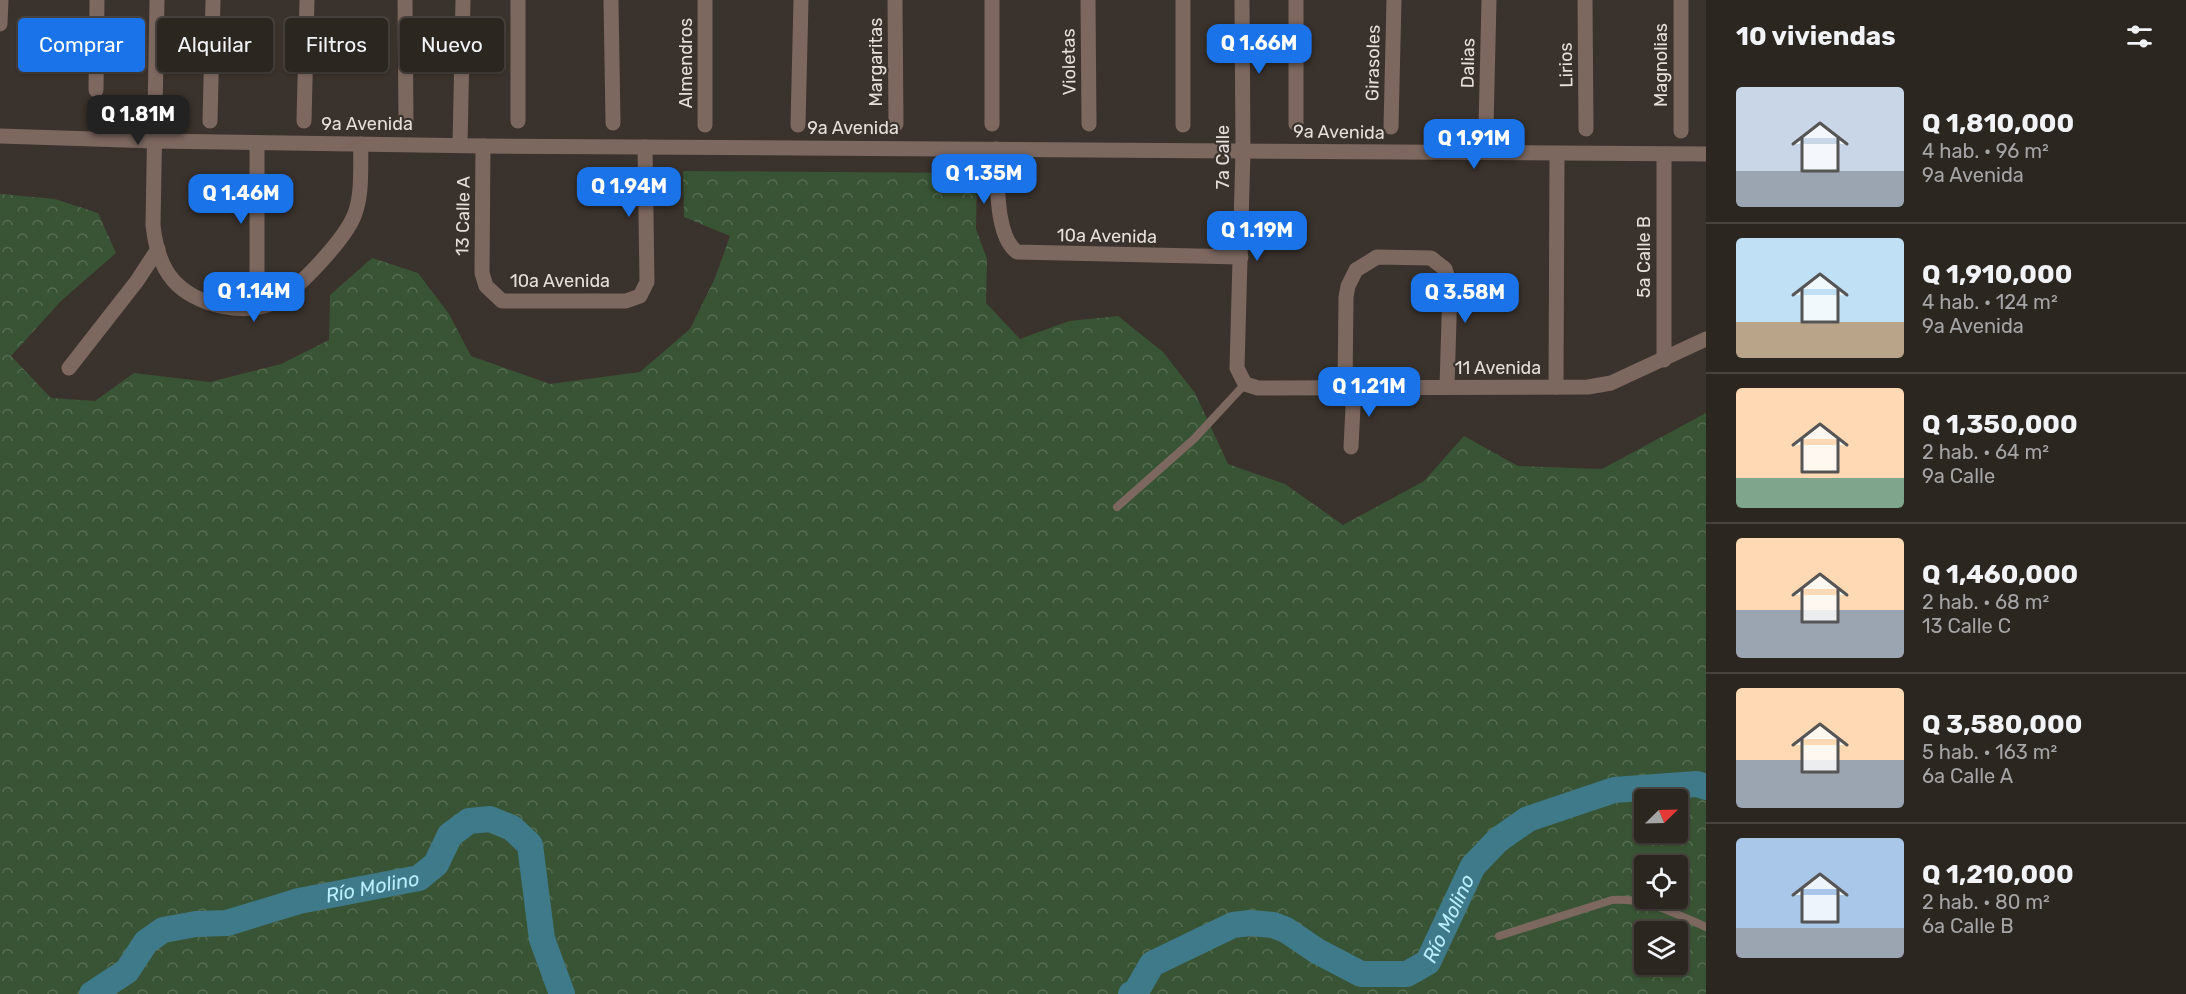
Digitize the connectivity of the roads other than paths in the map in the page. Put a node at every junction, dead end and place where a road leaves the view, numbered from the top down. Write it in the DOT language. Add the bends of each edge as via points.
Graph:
graph roads {
  1 [pos="0,0"];
  2 [pos="97,0"];
  3 [pos="157,0"];
  4 [pos="213,0"];
  5 [pos="307,0"];
  6 [pos="405,0"];
  7 [pos="464,0"];
  8 [pos="518,0"];
  9 [pos="611,0"];
  10 [pos="705,0"];
  11 [pos="801,0"];
  12 [pos="895,0"];
  13 [pos="992,0"];
  14 [pos="1088,0"];
  15 [pos="1183,0"];
  16 [pos="1242,0"];
  17 [pos="1296,0"];
  18 [pos="1394,0"];
  19 [pos="1489,0"];
  20 [pos="1585,0"];
  21 [pos="1681,0"];
  22 [pos="0,24"];
  23 [pos="96,90"];
  24 [pos="210,121"];
  25 [pos="304,121"];
  26 [pos="406,121"];
  27 [pos="518,121"];
  28 [pos="613,123"];
  29 [pos="798,124"];
  30 [pos="896,124"];
  31 [pos="992,124"];
  32 [pos="1089,124"];
  33 [pos="1296,124"];
  34 [pos="705,125"];
  35 [pos="1183,125"];
  36 [pos="1391,127"];
  37 [pos="1486,127"];
  38 [pos="1586,129"];
  39 [pos="1681,131"];
  40 [pos="0,136"];
  41 [pos="154,141"];
  42 [pos="257,143"];
  43 [pos="360,144"];
  44 [pos="460,145"];
  45 [pos="483,146"];
  46 [pos="645,147"];
  47 [pos="996,148"];
  48 [pos="1243,151"];
  49 [pos="1557,154"];
  50 [pos="1664,154"];
  51 [pos="1706,154"];
  52 [pos="158,249"];
  53 [pos="1241,257"];
  54 [pos="486,286"];
  55 [pos="257,306"];
  56 [pos="1706,339"];
  57 [pos="1664,360"];
  58 [pos="69,368"];
  59 [pos="1245,384"];
  60 [pos="1349,387"];
  61 [pos="1447,387"];
  62 [pos="1556,387"];
  63 [pos="1351,447"];
  64 [pos="1117,507"];
  65 [pos="1706,927"];
  66 [pos="1499,936"];
  1 -- 22 [label="street"];
  2 -- 23 [label="street"];
  3 -- 41 [label="street"];
  4 -- 24 [label="street"];
  5 -- 25 [label="street"];
  6 -- 26 [label="street"];
  7 -- 44 [label="street"];
  8 -- 27 [label="street"];
  9 -- 28 [label="street"];
  10 -- 34 [label="street, Almendros"];
  11 -- 29 [label="street"];
  12 -- 30 [label="street, Margaritas"];
  13 -- 31 [label="street"];
  14 -- 32 [label="street, Violetas"];
  15 -- 35 [label="street"];
  16 -- 48 [label="street, 7a Calle"];
  17 -- 33 [label="street"];
  18 -- 36 [label="street, Girasoles"];
  19 -- 37 [label="street, Dalias"];
  20 -- 38 [label="street, Lirios"];
  21 -- 39 [label="street, Magnolias"];
  40 -- 41 [label="street, 9a Avenida"];
  41 -- 42 [label="street, 9a Avenida"];
  41 -- 52 [label="street" via="153,225"];
  42 -- 43 [label="street, 9a Avenida"];
  42 -- 55 [label="street"];
  43 -- 44 [label="street, 9a Avenida"];
  43 -- 55 [label="street" via="359,199 347,229 325,257 277,301"];
  44 -- 45 [label="street, 9a Avenida"];
  45 -- 46 [label="street, 9a Avenida"];
  45 -- 54 [label="street, 13 Calle A" via="482,260"];
  46 -- 47 [label="street, 9a Avenida"];
  46 -- 54 [label="street, 10a Avenida" via="647,282 640,296 626,301 502,301"];
  47 -- 48 [label="street, 9a Avenida"];
  47 -- 53 [label="street, 10a Avenida" via="1002,231 1011,248 1024,254"];
  48 -- 49 [label="street, 9a Avenida"];
  48 -- 53 [label="street, 7a Calle"];
  49 -- 50 [label="street, 9a Avenida"];
  49 -- 62 [label="street"];
  50 -- 51 [label="street, 9a Avenida"];
  50 -- 57 [label="street, 5a Calle B"];
  52 -- 55 [label="street" via="172,279 181,288 217,305"];
  52 -- 58 [label="street"];
  53 -- 59 [label="street, 7a Calle" via="1237,368"];
  56 -- 57 [label="street, 11 Avenida"];
  57 -- 62 [label="street, 11 Avenida" via="1611,383"];
  59 -- 60 [label="street, 11 Avenida" via="1258,388"];
  59 -- 64 [label="lane" via="1194,439"];
  60 -- 61 [label="street, 11 Avenida"];
  60 -- 61 [label="street" via="1348,286 1356,270 1377,257 1431,258 1445,269 1450,285"];
  60 -- 63 [label="street"];
  61 -- 62 [label="street, 11 Avenida"];
  65 -- 66 [label="lane" via="1651,903 1622,899"];
}
